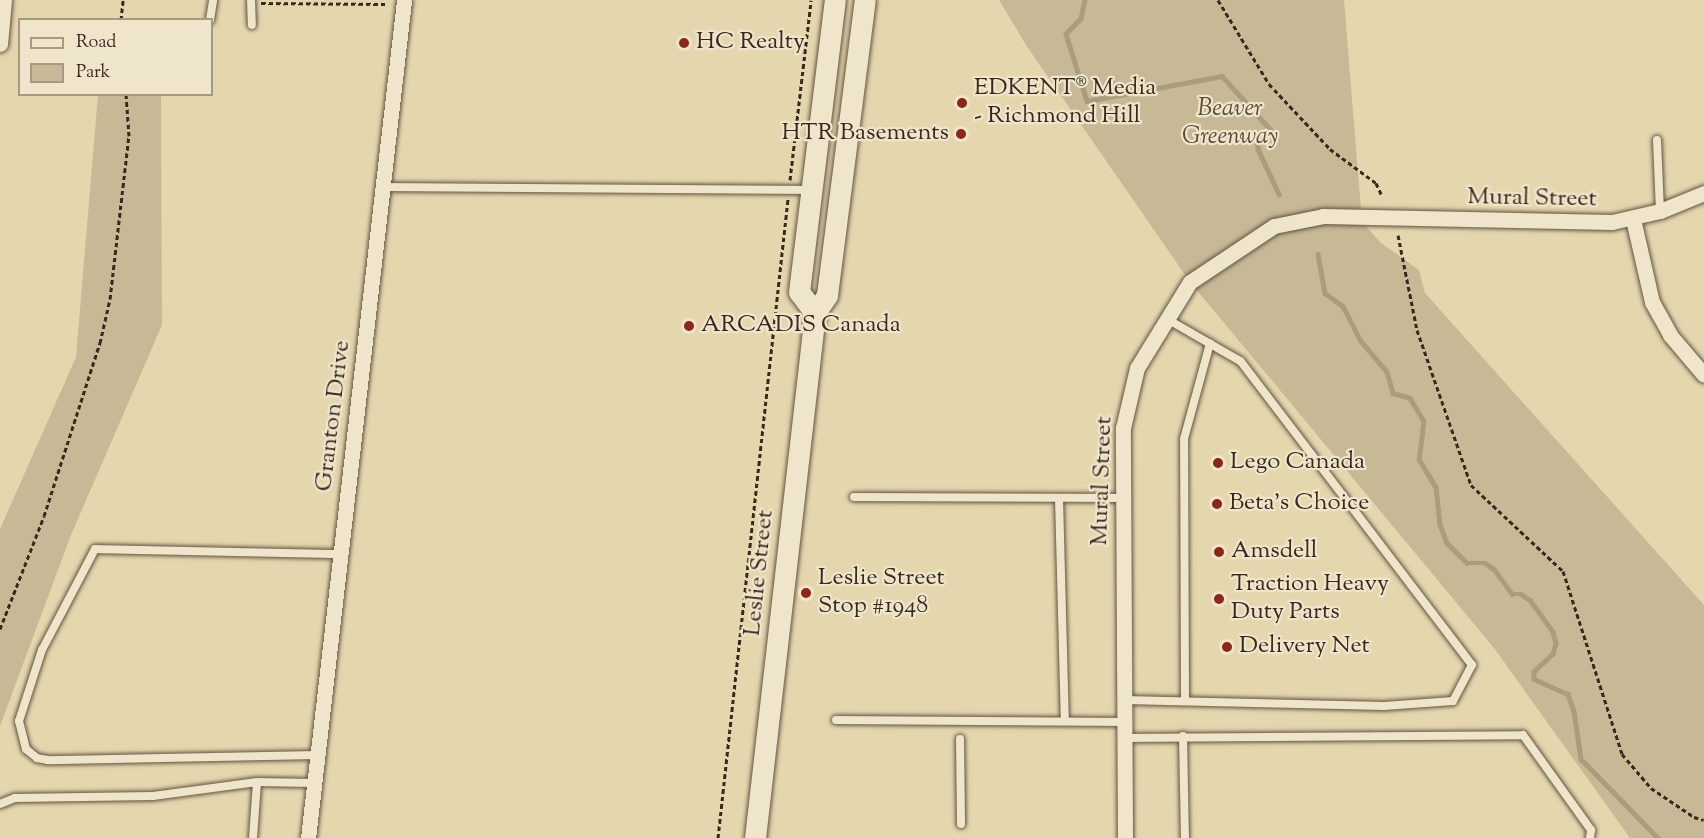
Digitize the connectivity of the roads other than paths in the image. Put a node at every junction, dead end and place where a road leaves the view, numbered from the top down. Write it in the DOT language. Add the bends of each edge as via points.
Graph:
graph roads {
  1 [pos="4,0"];
  2 [pos="213,0"];
  3 [pos="404,0"];
  4 [pos="835,0"];
  5 [pos="865,0"];
  6 [pos="254,1"];
  7 [pos="210,18"];
  8 [pos="252,25"];
  9 [pos="0,44"];
  10 [pos="1657,140"];
  11 [pos="383,188"];
  12 [pos="811,190"];
  13 [pos="1704,193"];
  14 [pos="1660,211"];
  15 [pos="1633,219"];
  16 [pos="815,313"];
  17 [pos="1167,319"];
  18 [pos="1210,343"];
  19 [pos="1704,375"];
  20 [pos="854,497"];
  21 [pos="1059,498"];
  22 [pos="1123,498"];
  23 [pos="340,554"];
  24 [pos="1124,700"];
  25 [pos="1185,701"];
  26 [pos="836,720"];
  27 [pos="1065,721"];
  28 [pos="1124,722"];
  29 [pos="1183,736"];
  30 [pos="1125,738"];
  31 [pos="960,739"];
  32 [pos="317,755"];
  33 [pos="257,782"];
  34 [pos="314,783"];
  35 [pos="0,804"];
  36 [pos="961,824"];
  37 [pos="253,838"];
  38 [pos="308,838"];
  39 [pos="755,838"];
  40 [pos="1125,838"];
  41 [pos="1185,838"];
  42 [pos="1590,838"];
  1 -- 9 [label="street"];
  2 -- 7 [label="lane"];
  3 -- 11 [label="street, Granton Drive"];
  4 -- 12 [label="main road"];
  5 -- 16 [label="main road, Leslie Street" via="827,295"];
  6 -- 8 [label="lane"];
  10 -- 14 [label="lane"];
  11 -- 12 [label="lane"];
  11 -- 23 [label="street, Granton Drive"];
  12 -- 16 [label="main road" via="799,292"];
  13 -- 14 [label="street, Mural Street"];
  14 -- 15 [label="street, Mural Street"];
  15 -- 17 [label="street, Mural Street" via="1589,223 1323,216 1274,226 1190,282"];
  15 -- 19 [label="street" via="1652,302 1670,335"];
  16 -- 39 [label="main road, Leslie Street"];
  17 -- 18 [label="lane"];
  17 -- 22 [label="street, Mural Street" via="1137,368 1123,428"];
  18 -- 25 [label="lane" via="1184,439"];
  18 -- 25 [label="lane" via="1240,361 1472,665 1453,701 1384,706"];
  20 -- 21 [label="lane"];
  21 -- 22 [label="lane"];
  21 -- 27 [label="lane"];
  22 -- 24 [label="street, Mural Street"];
  23 -- 32 [label="street, Granton Drive"];
  23 -- 32 [label="lane" via="95,549 42,650 19,721 26,749 37,758 48,760"];
  24 -- 25 [label="lane"];
  24 -- 28 [label="street, Mural Street"];
  26 -- 27 [label="lane"];
  27 -- 28 [label="lane"];
  28 -- 30 [label="street, Mural Street"];
  29 -- 30 [label="lane"];
  29 -- 41 [label="lane"];
  29 -- 42 [label="lane" via="1522,735 1591,830"];
  30 -- 40 [label="street, Mural Street"];
  31 -- 36 [label="lane"];
  32 -- 34 [label="street, Granton Drive"];
  33 -- 34 [label="lane"];
  33 -- 35 [label="lane" via="153,796 15,798"];
  33 -- 37 [label="lane"];
  34 -- 38 [label="street, Granton Drive"];
}
